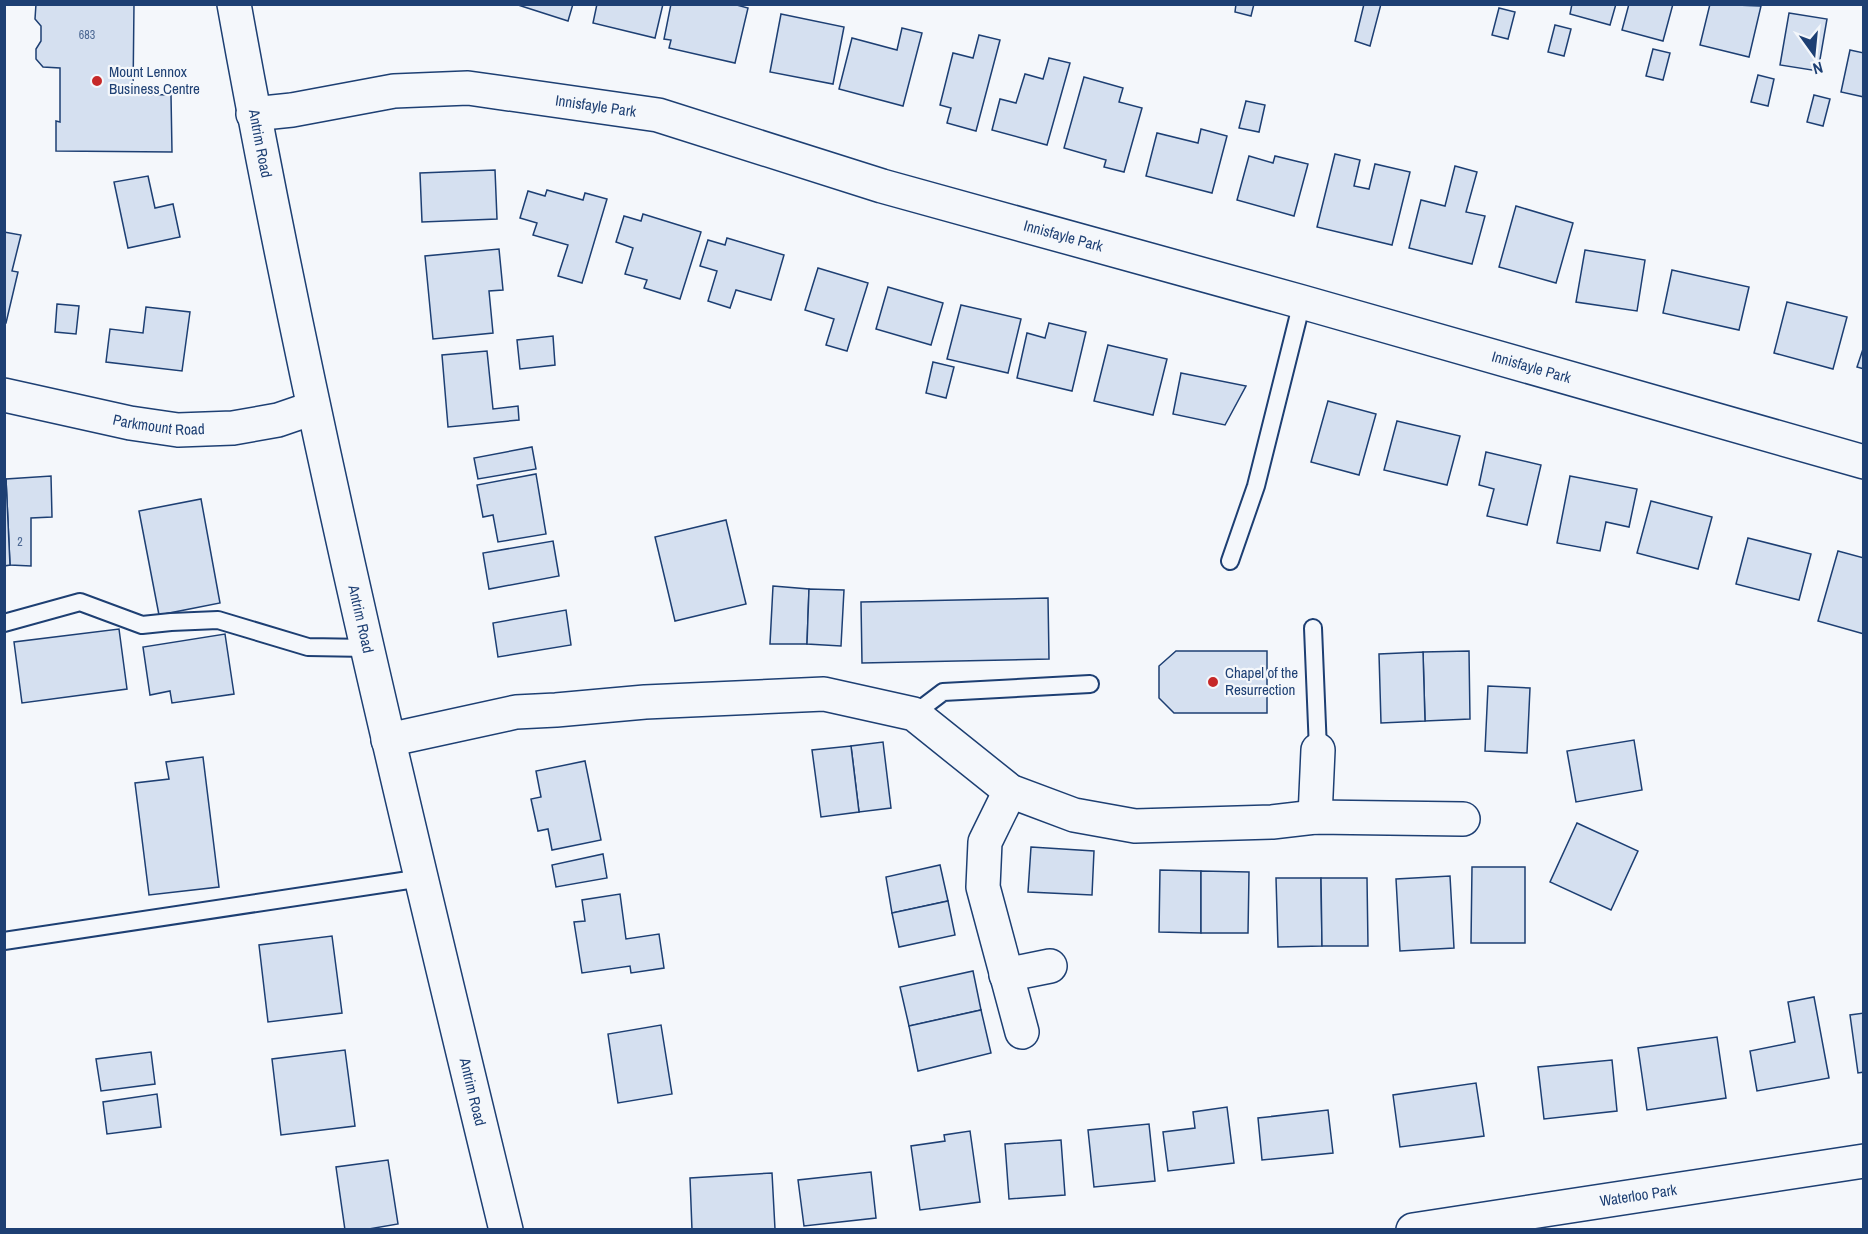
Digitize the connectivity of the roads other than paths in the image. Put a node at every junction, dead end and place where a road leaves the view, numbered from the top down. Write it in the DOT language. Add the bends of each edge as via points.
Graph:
graph roads {
  1 [pos="234,4"];
  2 [pos="253,114"];
  3 [pos="1302,303"];
  4 [pos="4,395"];
  5 [pos="313,408"];
  6 [pos="1863,462"];
  7 [pos="1230,561"];
  8 [pos="4,623"];
  9 [pos="1312,628"];
  10 [pos="369,648"];
  11 [pos="1090,684"];
  12 [pos="914,714"];
  13 [pos="388,740"];
  14 [pos="1318,750"];
  15 [pos="1010,791"];
  16 [pos="1314,817"];
  17 [pos="1463,819"];
  18 [pos="422,878"];
  19 [pos="4,941"];
  20 [pos="1050,966"];
  21 [pos="1006,975"];
  22 [pos="1022,1032"];
  23 [pos="1863,1161"];
  24 [pos="506,1230"];
  25 [pos="1413,1230"];
  1 -- 2 [label="street, Antrim Road"];
  2 -- 3 [label="street, Innisfayle Park" via="394,91 468,88 658,115 882,186"];
  2 -- 5 [label="street, Antrim Road"];
  3 -- 6 [label="street, Innisfayle Park"];
  3 -- 7 [label="lane" via="1256,486"];
  4 -- 5 [label="street, Parkmount Road" via="178,430 232,428 278,420"];
  5 -- 10 [label="street, Antrim Road"];
  8 -- 10 [label="lane" via="80,602 142,625 218,620 308,647"];
  9 -- 14 [label="lane"];
  10 -- 13 [label="street, Antrim Road"];
  11 -- 12 [label="lane" via="943,692"];
  12 -- 13 [label="street" via="824,694 645,702 516,712"];
  12 -- 15 [label="street"];
  13 -- 18 [label="street, Antrim Road"];
  14 -- 16 [label="street"];
  15 -- 16 [label="street" via="1074,815 1136,826"];
  15 -- 21 [label="street" via="985,842 983,887"];
  16 -- 17 [label="street"];
  18 -- 19 [label="lane"];
  18 -- 24 [label="street, Antrim Road"];
  20 -- 21 [label="street"];
  21 -- 22 [label="street"];
  23 -- 25 [label="street, Waterloo Park"];
}
